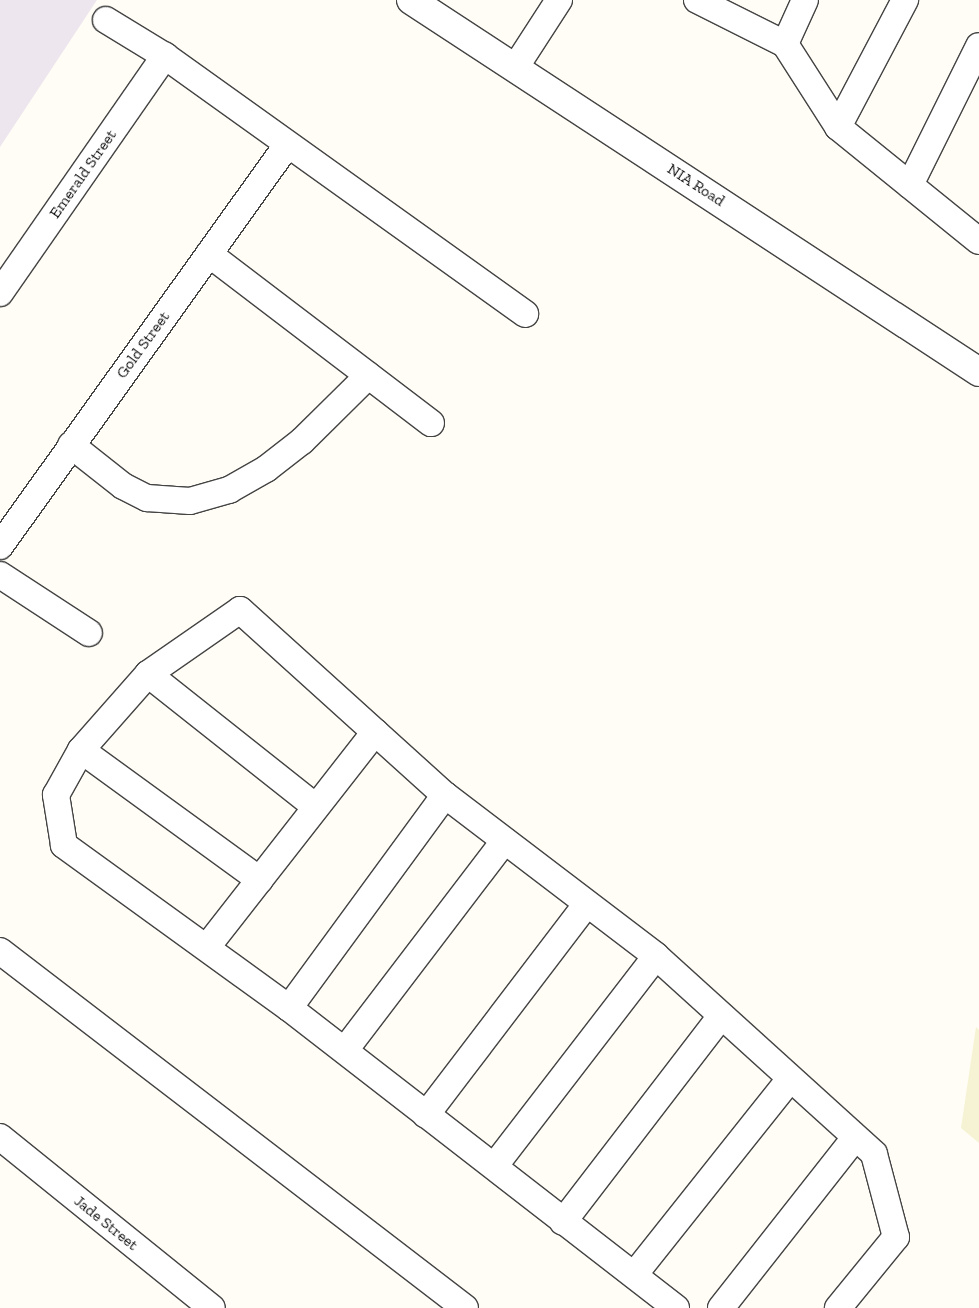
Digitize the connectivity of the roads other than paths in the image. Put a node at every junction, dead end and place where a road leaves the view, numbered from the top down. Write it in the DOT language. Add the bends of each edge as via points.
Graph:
graph roads {
  1 [pos="411,0"];
  2 [pos="558,0"];
  3 [pos="697,0"];
  4 [pos="805,0"];
  5 [pos="906,0"];
  6 [pos="106,20"];
  7 [pos="785,44"];
  8 [pos="979,46"];
  9 [pos="165,56"];
  10 [pos="515,68"];
  11 [pos="838,127"];
  12 [pos="287,145"];
  13 [pos="910,185"];
  14 [pos="979,241"];
  15 [pos="209,254"];
  16 [pos="0,293"];
  17 [pos="525,314"];
  18 [pos="979,372"];
  19 [pos="368,376"];
  20 [pos="431,423"];
  21 [pos="71,445"];
  22 [pos="0,546"];
  23 [pos="0,575"];
  24 [pos="89,633"];
  25 [pos="148,674"];
  26 [pos="374,732"];
  27 [pos="81,750"];
  28 [pos="445,795"];
  29 [pos="316,807"];
  30 [pos="504,841"];
  31 [pos="260,880"];
  32 [pos="587,904"];
  33 [pos="207,947"];
  34 [pos="0,952"];
  35 [pos="656,956"];
  36 [pos="289,1008"];
  37 [pos="721,1016"];
  38 [pos="345,1050"];
  39 [pos="790,1078"];
  40 [pos="426,1115"];
  41 [pos="0,1137"];
  42 [pos="854,1138"];
  43 [pos="496,1164"];
  44 [pos="563,1222"];
  45 [pos="634,1275"];
  46 [pos="212,1308"];
  47 [pos="465,1308"];
  48 [pos="676,1308"];
  49 [pos="721,1308"];
  50 [pos="838,1308"];
  1 -- 10 [label="street, NIA Road"];
  2 -- 10 [label="street"];
  3 -- 7 [label="street"];
  4 -- 7 [label="street"];
  5 -- 11 [label="street"];
  6 -- 9 [label="street"];
  7 -- 11 [label="street"];
  8 -- 13 [label="street"];
  9 -- 12 [label="street"];
  9 -- 16 [label="street, Emerald Street"];
  10 -- 18 [label="street, NIA Road"];
  11 -- 13 [label="street"];
  12 -- 15 [label="street, Gold Street"];
  12 -- 17 [label="street"];
  13 -- 14 [label="street"];
  15 -- 19 [label="street"];
  15 -- 21 [label="street, Gold Street"];
  19 -- 20 [label="street"];
  19 -- 21 [label="street" via="302,441 266,469 228,490 190,501 147,498 123,486"];
  21 -- 22 [label="street, Gold Street"];
  23 -- 24 [label="street"];
  25 -- 26 [label="street" via="240,610"];
  25 -- 27 [label="street"];
  25 -- 29 [label="street"];
  26 -- 28 [label="street"];
  26 -- 29 [label="street"];
  27 -- 31 [label="street"];
  27 -- 33 [label="street" via="56,795 64,845"];
  28 -- 30 [label="street"];
  28 -- 36 [label="street"];
  29 -- 31 [label="street"];
  30 -- 32 [label="street"];
  30 -- 38 [label="street"];
  31 -- 33 [label="street"];
  32 -- 35 [label="street"];
  32 -- 40 [label="street"];
  33 -- 36 [label="street"];
  34 -- 47 [label="street"];
  35 -- 37 [label="street"];
  35 -- 43 [label="street"];
  36 -- 38 [label="street"];
  37 -- 39 [label="street"];
  37 -- 44 [label="street"];
  38 -- 40 [label="street"];
  39 -- 42 [label="street"];
  39 -- 45 [label="street"];
  40 -- 43 [label="street"];
  41 -- 46 [label="street, Jade Street"];
  42 -- 49 [label="street"];
  42 -- 50 [label="street" via="874,1154 896,1237"];
  43 -- 44 [label="street"];
  44 -- 45 [label="street"];
  45 -- 48 [label="street"];
}
